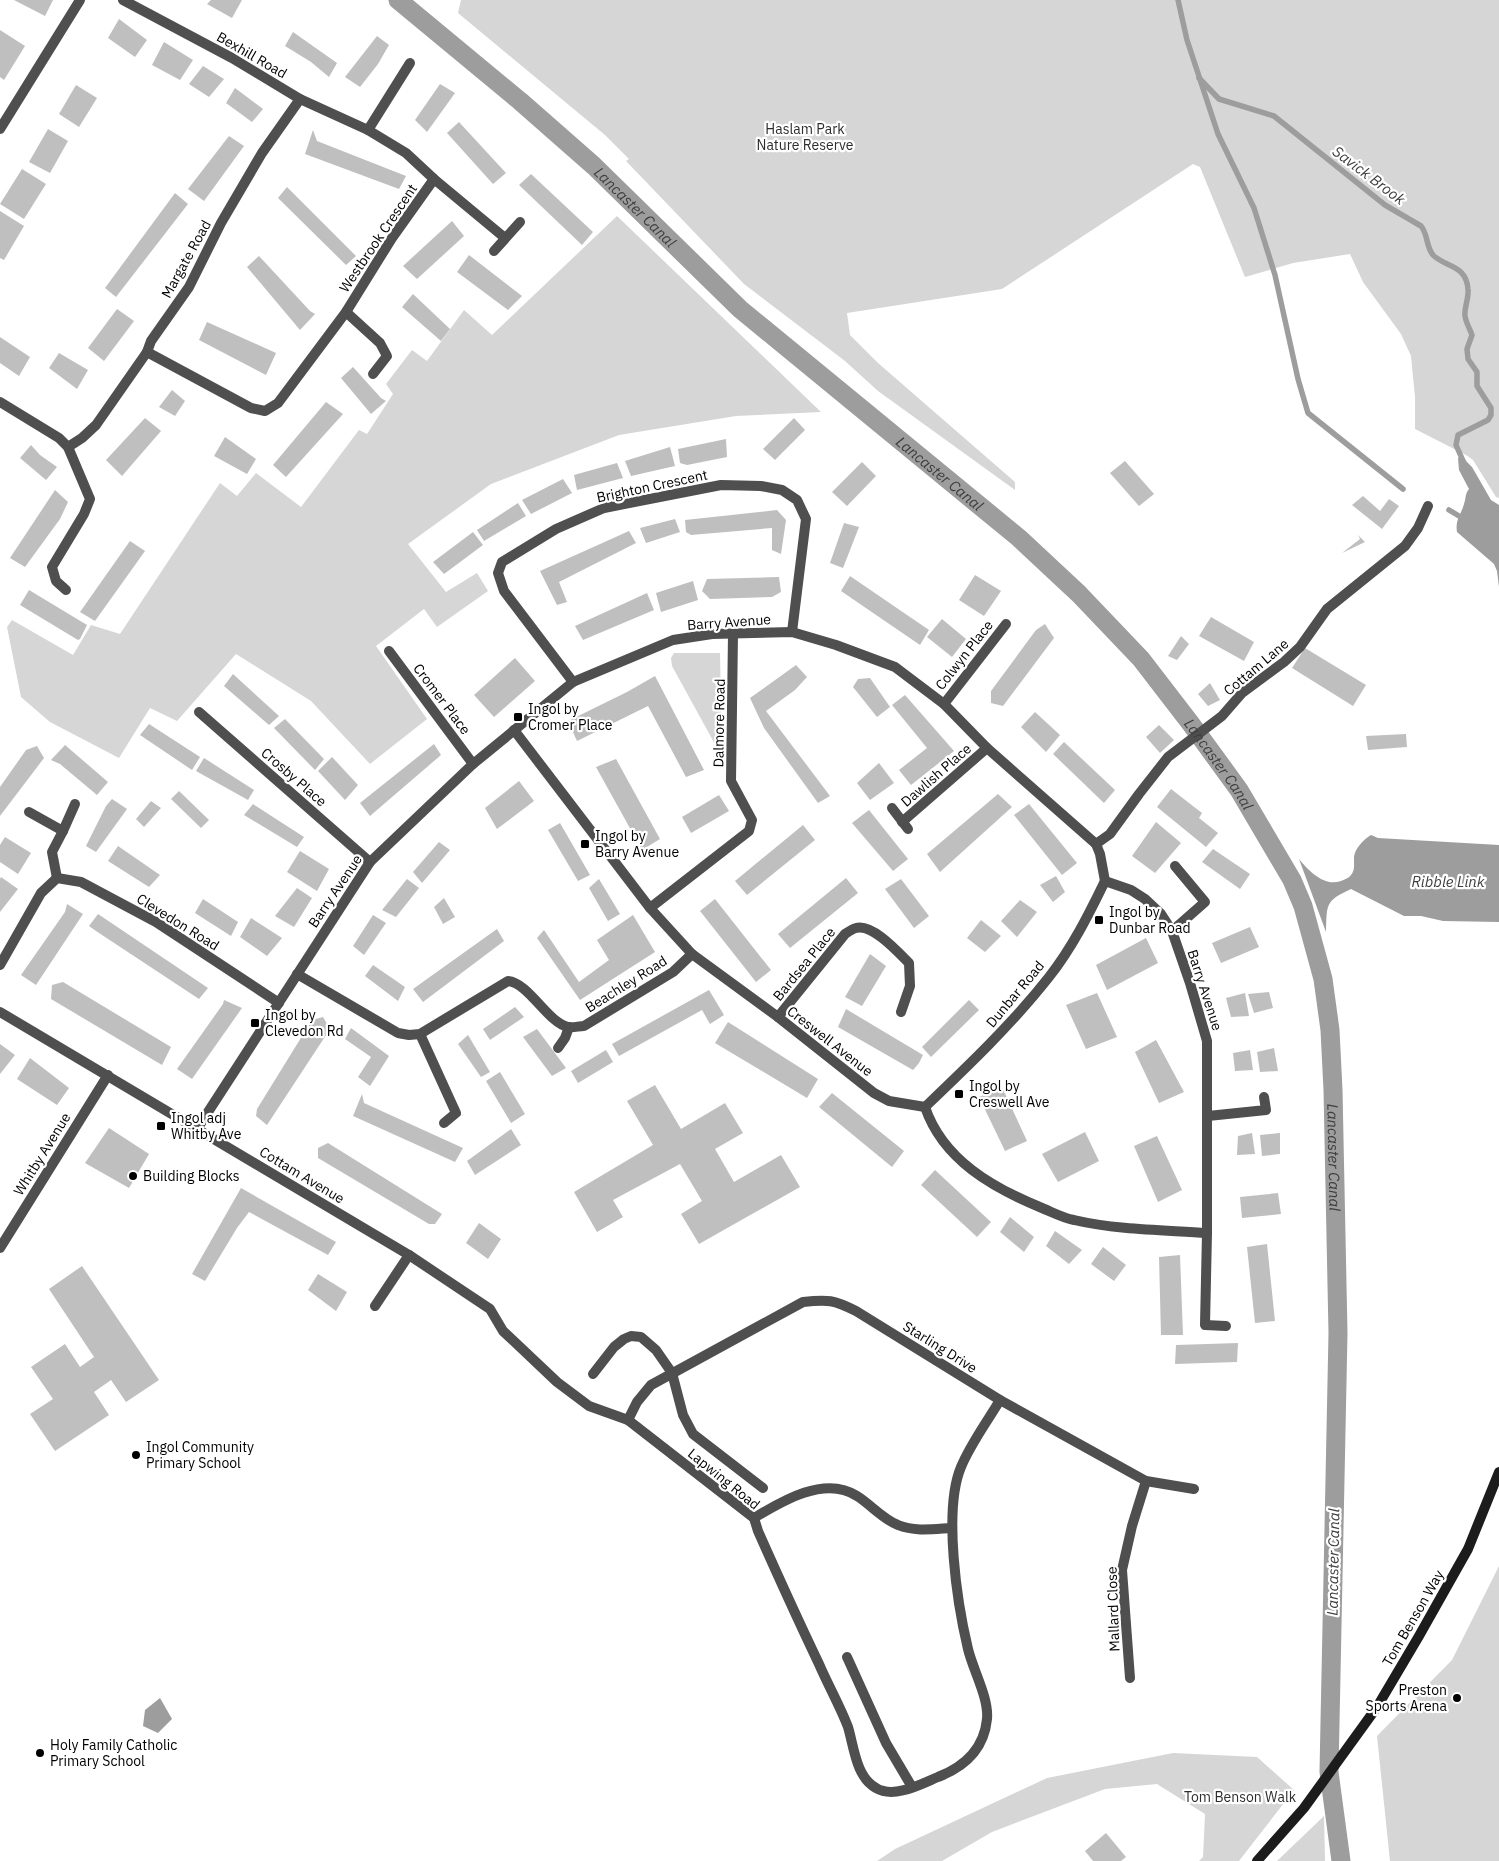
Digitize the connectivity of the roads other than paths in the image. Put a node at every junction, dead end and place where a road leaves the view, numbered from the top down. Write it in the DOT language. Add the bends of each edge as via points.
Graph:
graph roads {
  1 [pos="80,0"];
  2 [pos="123,0"];
  3 [pos="410,63"];
  4 [pos="300,99"];
  5 [pos="0,129"];
  6 [pos="368,130"];
  7 [pos="434,179"];
  8 [pos="520,222"];
  9 [pos="505,238"];
  10 [pos="494,251"];
  11 [pos="346,312"];
  12 [pos="147,352"];
  13 [pos="373,374"];
  14 [pos="0,402"];
  15 [pos="68,447"];
  16 [pos="1428,506"];
  17 [pos="66,590"];
  18 [pos="1006,624"];
  19 [pos="792,632"];
  20 [pos="733,634"];
  21 [pos="389,651"];
  22 [pos="573,682"];
  23 [pos="944,704"];
  24 [pos="199,712"];
  25 [pos="514,730"];
  26 [pos="987,748"];
  27 [pos="473,764"];
  28 [pos="75,804"];
  29 [pos="892,808"];
  30 [pos="29,812"];
  31 [pos="63,831"];
  32 [pos="1096,844"];
  33 [pos="370,862"];
  34 [pos="1175,866"];
  35 [pos="58,878"];
  36 [pos="1105,881"];
  37 [pos="650,908"];
  38 [pos="1172,931"];
  39 [pos="692,954"];
  40 [pos="0,965"];
  41 [pos="297,974"];
  42 [pos="279,1003"];
  43 [pos="0,1012"];
  44 [pos="901,1012"];
  45 [pos="778,1017"];
  46 [pos="569,1027"];
  47 [pos="420,1034"];
  48 [pos="558,1048"];
  49 [pos="108,1075"];
  50 [pos="1264,1097"];
  51 [pos="925,1107"];
  52 [pos="1208,1116"];
  53 [pos="444,1123"];
  54 [pos="197,1129"];
  55 [pos="1207,1233"];
  56 [pos="0,1248"];
  57 [pos="408,1255"];
  58 [pos="375,1306"];
  59 [pos="490,1309"];
  60 [pos="1226,1326"];
  61 [pos="672,1373"];
  62 [pos="593,1374"];
  63 [pos="1000,1400"];
  64 [pos="628,1420"];
  65 [pos="1499,1472"];
  66 [pos="1146,1482"];
  67 [pos="763,1488"];
  68 [pos="1194,1489"];
  69 [pos="754,1518"];
  70 [pos="951,1528"];
  71 [pos="847,1657"];
  72 [pos="1130,1678"];
  73 [pos="912,1787"];
  74 [pos="1257,1861"];
  1 -- 5 [label="street"];
  2 -- 4 [label="street, Bexhill Road" via="232,58"];
  3 -- 6 [label="street"];
  4 -- 6 [label="street, Bexhill Road"];
  4 -- 12 [label="street, Margate Road" via="262,153 224,217 189,287"];
  6 -- 7 [label="street, Bexhill Road" via="406,153"];
  7 -- 9 [label="street, Bexhill Road"];
  7 -- 11 [label="street, Westbrook Crescent"];
  8 -- 9 [label="street"];
  9 -- 10 [label="street"];
  11 -- 12 [label="street, Westbrook Crescent" via="278,404 265,411 251,408"];
  11 -- 13 [label="street, Westbrook Crescent" via="380,343 387,356"];
  12 -- 15 [label="street, Margate Road" via="96,425"];
  14 -- 15 [label="street" via="60,438"];
  15 -- 17 [label="street" via="90,499 52,567 56,581"];
  16 -- 32 [label="street, Cottam Lane" via="1405,546 1327,610 1300,647 1284,662 1242,693 1222,716 1180,746 1158,768 1110,834"];
  18 -- 23 [label="street, Colwyn Place"];
  19 -- 20 [label="street, Barry Avenue"];
  19 -- 22 [label="street, Brighton Crescent" via="806,519 797,500 782,490 721,485 604,508 556,529 502,562 498,573 504,591"];
  19 -- 23 [label="street, Barry Avenue" via="895,667"];
  20 -- 22 [label="street, Barry Avenue" via="673,640"];
  20 -- 37 [label="street, Dalmore Road" via="732,781 752,820 749,831"];
  21 -- 27 [label="street, Cromer Place"];
  22 -- 25 [label="street, Barry Avenue"];
  23 -- 26 [label="street, Barry Avenue"];
  24 -- 33 [label="street, Crosby Place"];
  25 -- 27 [label="street, Barry Avenue"];
  25 -- 37 [label="street, Creswell Avenue"];
  26 -- 29 [label="street, Dawlish Place" via="905,825"];
  26 -- 32 [label="street, Barry Avenue"];
  27 -- 33 [label="street, Barry Avenue"];
  28 -- 31 [label="street"];
  30 -- 31 [label="street"];
  31 -- 35 [label="street" via="52,852"];
  32 -- 36 [label="street"];
  33 -- 41 [label="street, Barry Avenue"];
  34 -- 38 [label="street" via="1205,902"];
  35 -- 40 [label="street" via="41,893"];
  35 -- 42 [label="street, Clevedon Road" via="81,882 156,922"];
  36 -- 38 [label="street, Barry Avenue" via="1145,899 1161,914"];
  36 -- 51 [label="street, Dunbar Road" via="1050,976 988,1048"];
  37 -- 39 [label="street, Creswell Avenue"];
  38 -- 52 [label="street, Barry Avenue" via="1207,1041"];
  39 -- 45 [label="street, Creswell Avenue"];
  39 -- 46 [label="street, Beachley Road" via="673,972 584,1026"];
  41 -- 42 [label="street, Barry Avenue"];
  41 -- 47 [label="street" via="398,1033"];
  42 -- 54 [label="street, Barry Avenue"];
  43 -- 49 [label="street, Cottam Avenue"];
  44 -- 45 [label="street, Bardsea Place" via="910,986 909,963 876,933 856,927 845,934"];
  45 -- 51 [label="street, Creswell Avenue" via="874,1094 889,1101"];
  46 -- 47 [label="street" via="556,1020 518,984 508,981"];
  46 -- 48 [label="street"];
  47 -- 53 [label="street" via="456,1113"];
  49 -- 54 [label="street, Cottam Avenue"];
  49 -- 56 [label="street, Whitby Avenue"];
  50 -- 52 [label="street" via="1266,1110"];
  51 -- 55 [label="street" via="937,1135 964,1164 985,1181 1029,1203 1072,1220"];
  52 -- 55 [label="street, Barry Avenue"];
  54 -- 57 [label="street, Cottam Avenue"];
  55 -- 60 [label="street, Barry Avenue" via="1205,1325"];
  57 -- 58 [label="street"];
  57 -- 59 [label="street, Cottam Avenue"];
  59 -- 64 [label="street, Lapwing Road" via="503,1331 557,1382 589,1406"];
  61 -- 62 [label="street" via="656,1350 641,1337 631,1336 614,1347"];
  61 -- 63 [label="street, Starling Drive" via="803,1302 825,1300 856,1311"];
  61 -- 64 [label="street, Starling Drive" via="651,1385"];
  61 -- 67 [label="street" via="683,1414 693,1434"];
  63 -- 66 [label="street, Starling Drive"];
  63 -- 70 [label="street, Lapwing Road" via="960,1468"];
  64 -- 69 [label="street, Lapwing Road"];
  65 -- 74 [label="main road, Tom Benson Way" via="1468,1549 1376,1707 1304,1808"];
  66 -- 68 [label="street, Starling Drive"];
  66 -- 72 [label="street, Mallard Close" via="1122,1570"];
  69 -- 70 [label="street" via="803,1492 838,1488 856,1495 897,1525 917,1530"];
  69 -- 73 [label="street, Lapwing Road" via="847,1726 862,1774 875,1788 888,1792"];
  70 -- 73 [label="street, Lapwing Road" via="962,1621 987,1718 973,1756 954,1771"];
  71 -- 73 [label="street" via="886,1742"];
}
